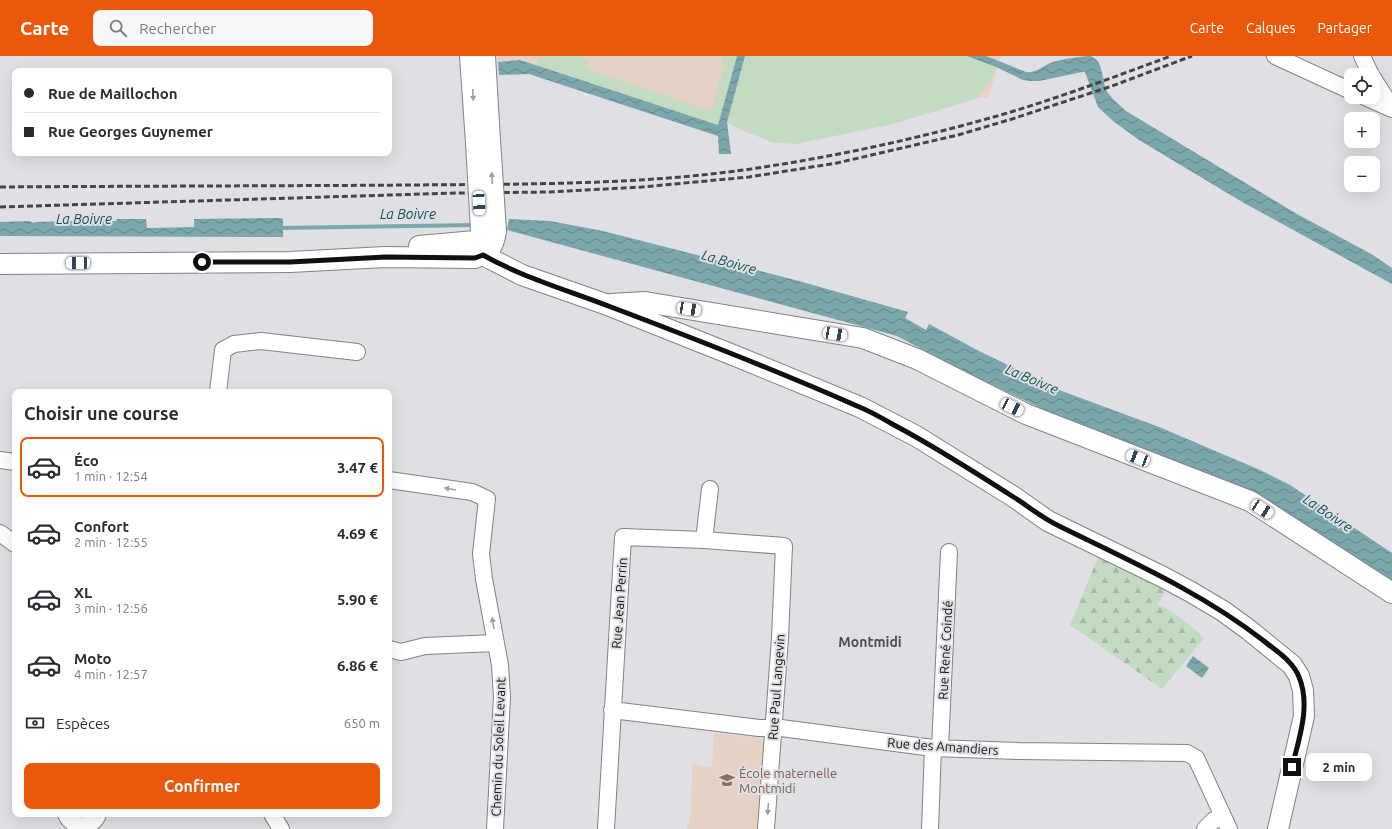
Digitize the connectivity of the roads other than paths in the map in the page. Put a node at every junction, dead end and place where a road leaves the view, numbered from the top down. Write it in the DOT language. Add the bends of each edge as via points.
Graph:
graph roads {
  1 [pos="470,56"];
  2 [pos="485,56"];
  3 [pos="1275,56"];
  4 [pos="1362,56"];
  5 [pos="1368,68"];
  6 [pos="1344,88"];
  7 [pos="1380,89"];
  8 [pos="1380,104"];
  9 [pos="1392,109"];
  10 [pos="483,142"];
  11 [pos="484,239"];
  12 [pos="0,264"];
  13 [pos="605,304"];
  14 [pos="357,352"];
  15 [pos="218,389"];
  16 [pos="0,460"];
  17 [pos="12,462"];
  18 [pos="392,480"];
  19 [pos="710,489"];
  20 [pos="0,533"];
  21 [pos="704,540"];
  22 [pos="12,542"];
  23 [pos="784,546"];
  24 [pos="949,552"];
  25 [pos="1392,593"];
  26 [pos="496,643"];
  27 [pos="392,650"];
  28 [pos="612,710"];
  29 [pos="773,728"];
  30 [pos="937,748"];
  31 [pos="67,817"];
  32 [pos="97,817"];
  33 [pos="274,817"];
  34 [pos="1226,822"];
  35 [pos="75,828"];
  36 [pos="281,829"];
  37 [pos="495,829"];
  38 [pos="606,829"];
  39 [pos="766,829"];
  40 [pos="930,829"];
  41 [pos="1205,829"];
  42 [pos="1278,829"];
  1 -- 10 [label="street, one-way"];
  2 -- 10 [label="street"];
  3 -- 6 [label="street"];
  4 -- 5 [label="street"];
  7 -- 9 [label="street"];
  8 -- 9 [label="street"];
  10 -- 11 [label="street, bridge"];
  11 -- 12 [label="street" via="475,258 386,257 290,262"];
  11 -- 13 [label="street" via="522,275"];
  13 -- 25 [label="street" via="645,302 863,338 917,359 1026,414 1250,501"];
  13 -- 42 [label="street" via="860,407 916,436 1048,520 1191,592 1249,630 1292,665 1303,690 1304,716"];
  14 -- 15 [label="street" via="261,341 234,344 224,350"];
  16 -- 17 [label="street"];
  26 -- 18 [label="street, Chemin du Soleil Levant, one-way" via="481,554 487,499 472,492"];
  19 -- 21 [label="street"];
  20 -- 22 [label="street"];
  21 -- 23 [label="street, Rue Jean Perrin"];
  21 -- 28 [label="street, Rue Jean Perrin" via="623,538"];
  23 -- 29 [label="street, Rue Paul Langevin"];
  24 -- 30 [label="street, Rue René Coindé"];
  26 -- 27 [label="street" via="425,646 401,652"];
  26 -- 37 [label="street, Chemin du Soleil Levant" via="502,697"];
  28 -- 29 [label="street, Rue des Amandiers"];
  28 -- 38 [label="street, Rue Jean Perrin"];
  29 -- 30 [label="street, Rue des Amandiers"];
  29 -- 39 [label="street, Rue Paul Langevin, one-way"];
  30 -- 34 [label="street, Rue des Amandiers" via="1018,752 1187,753 1196,758"];
  30 -- 40 [label="street, Rue René Coindé"];
  31 -- 35 [label="street"];
  32 -- 35 [label="street" via="90,827"];
  33 -- 36 [label="street"];
  34 -- 41 [label="street" via="1214,820"];
}
